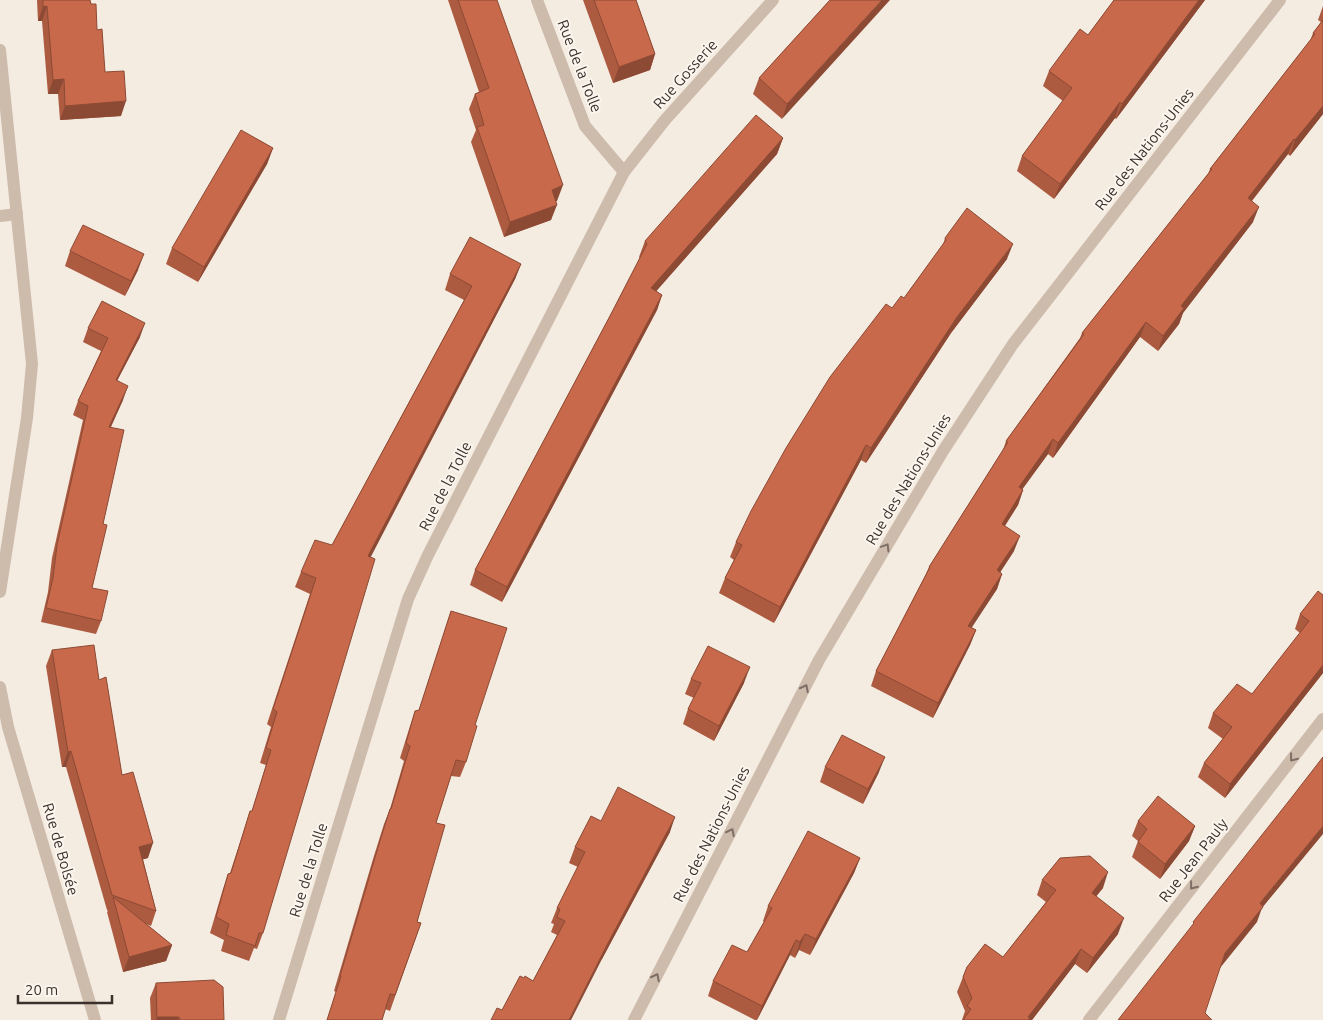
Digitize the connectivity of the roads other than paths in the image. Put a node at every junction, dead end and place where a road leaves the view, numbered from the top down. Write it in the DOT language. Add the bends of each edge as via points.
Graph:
graph roads {
  1 [pos="537,0"];
  2 [pos="773,0"];
  3 [pos="1280,0"];
  4 [pos="0,50"];
  5 [pos="624,172"];
  6 [pos="17,214"];
  7 [pos="0,216"];
  8 [pos="0,592"];
  9 [pos="0,686"];
  10 [pos="1323,720"];
  11 [pos="95,1020"];
  12 [pos="279,1020"];
  13 [pos="634,1020"];
  14 [pos="1088,1020"];
  1 -- 5 [label="street, Rue de la Tolle" via="585,126"];
  2 -- 5 [label="street, Rue Gosserie" via="665,120"];
  13 -- 3 [label="street, Rue des Nations-Unies, one-way" via="820,660 943,451 1013,344"];
  4 -- 6 [label="street"];
  5 -- 12 [label="street, Rue de la Tolle" via="408,599"];
  6 -- 7 [label="street"];
  6 -- 8 [label="street" via="32,364 27,418"];
  9 -- 11 [label="street, Rue de Bolsée" via="8,727"];
  10 -- 14 [label="street, Rue Jean Pauly, one-way"];
}
